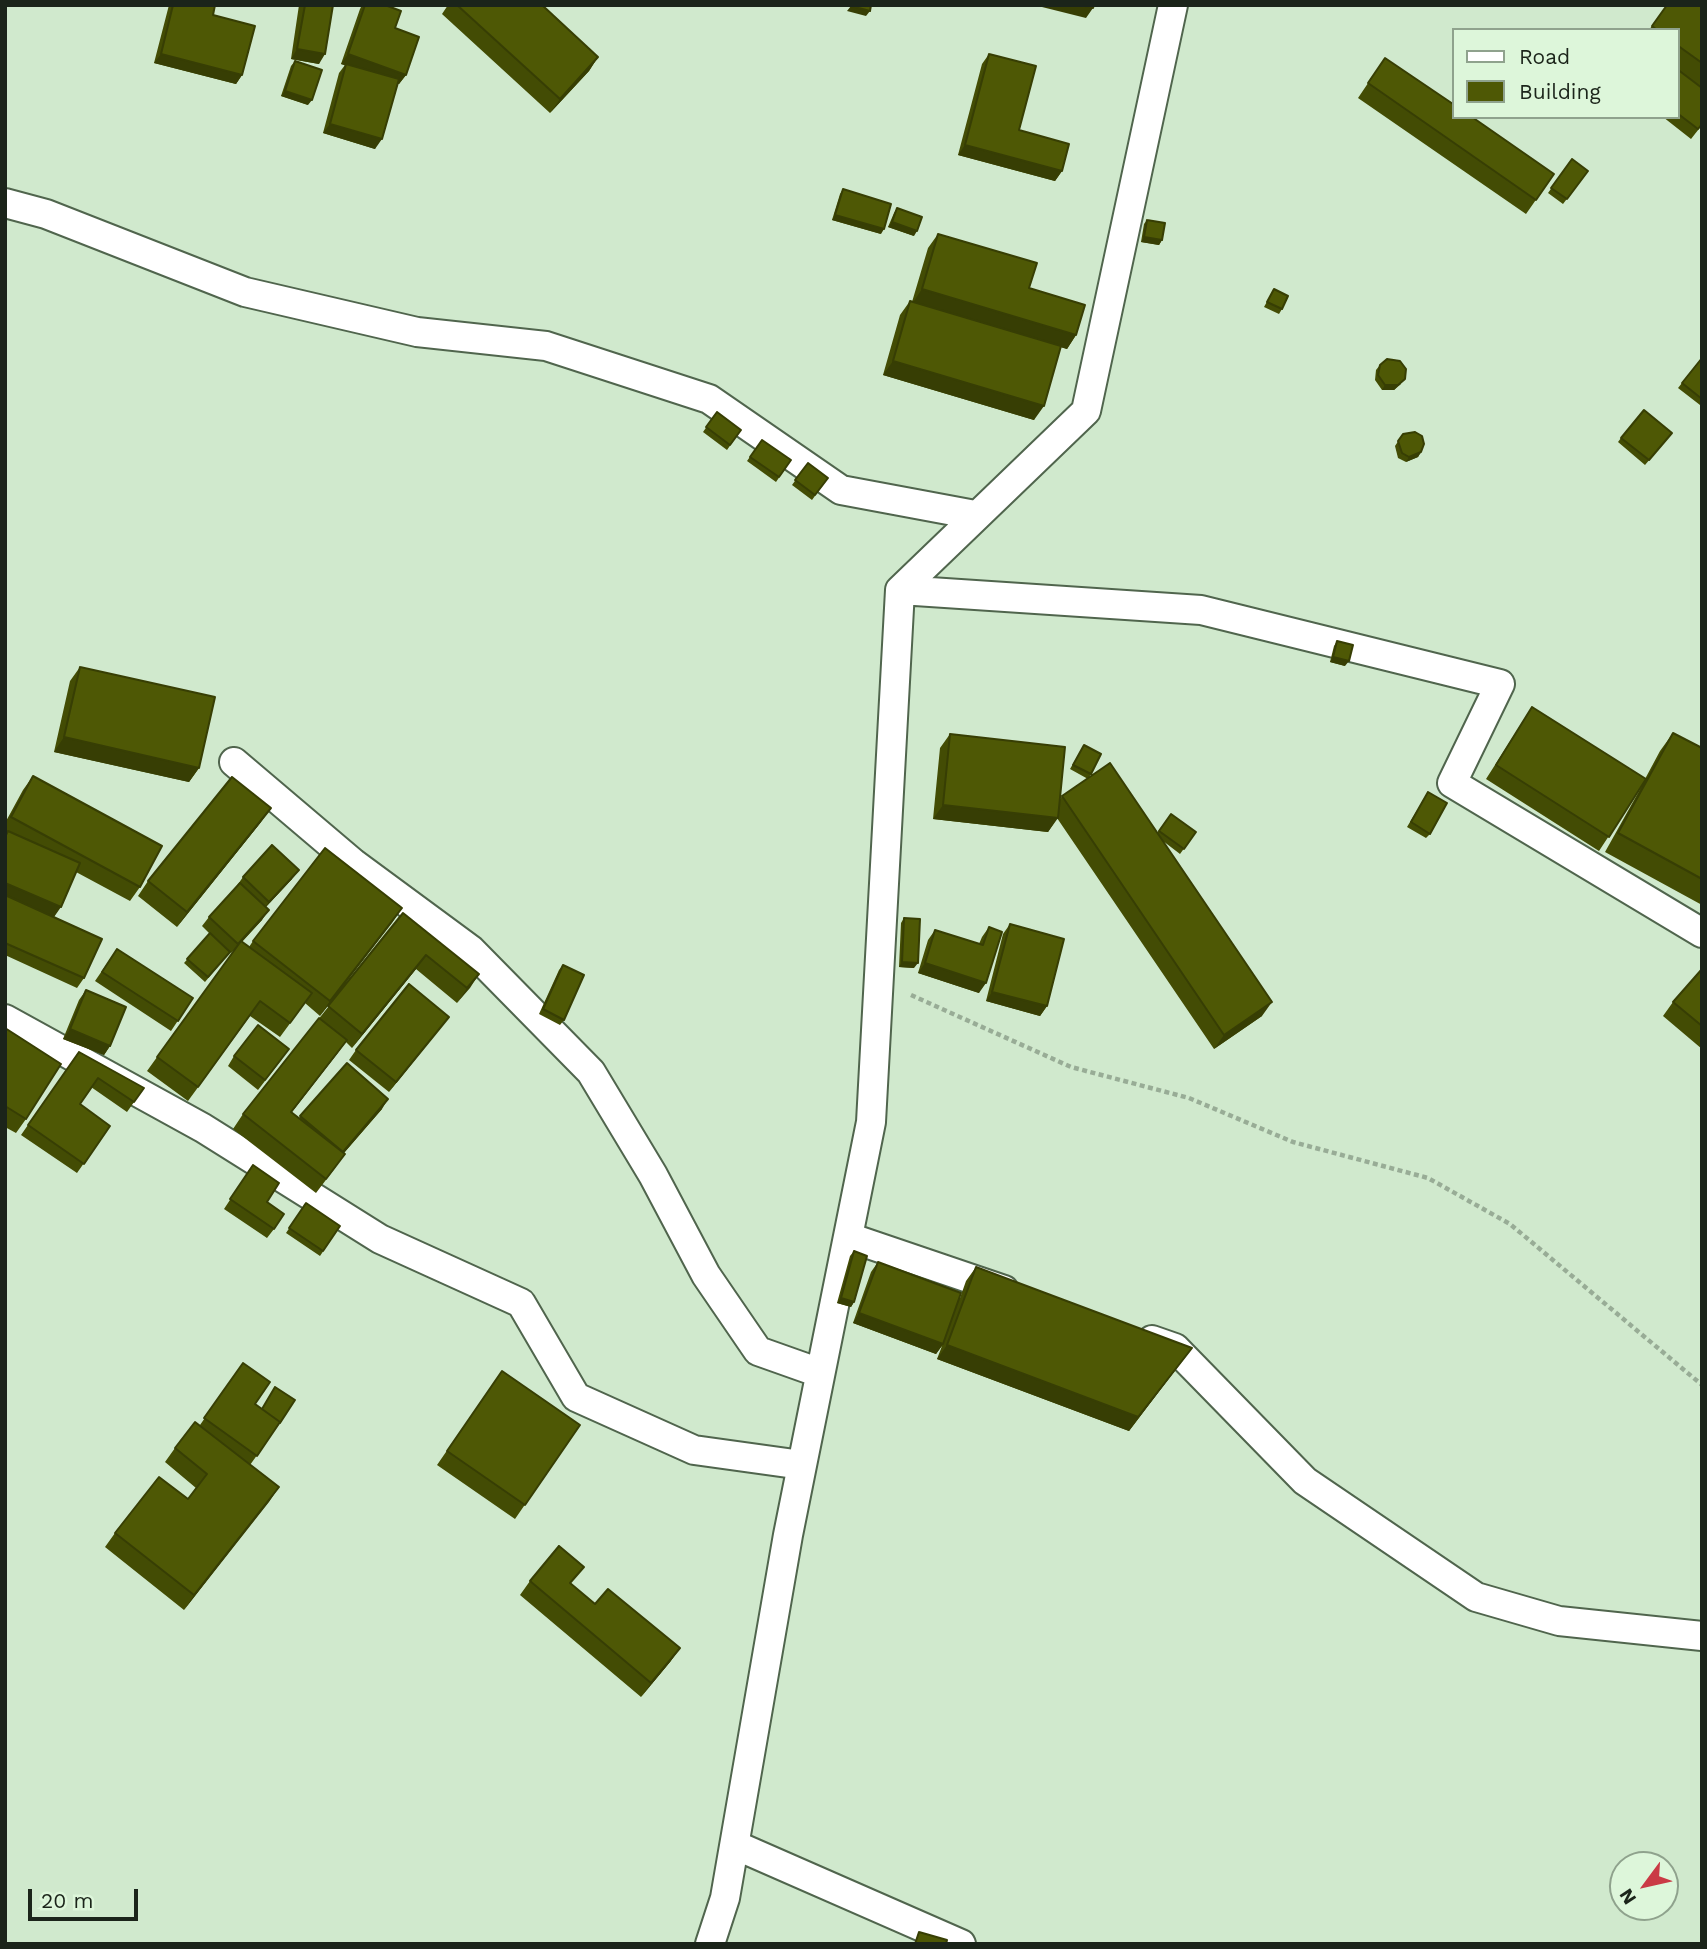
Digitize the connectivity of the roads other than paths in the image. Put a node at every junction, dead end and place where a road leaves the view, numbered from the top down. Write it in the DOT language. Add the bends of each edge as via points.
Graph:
graph roads {
  1 [pos="1173,5"];
  2 [pos="5,203"];
  3 [pos="975,515"];
  4 [pos="900,590"];
  5 [pos="234,762"];
  6 [pos="1702,933"];
  7 [pos="5,1019"];
  8 [pos="848,1237"];
  9 [pos="1031,1299"];
  10 [pos="1123,1331"];
  11 [pos="820,1373"];
  12 [pos="802,1465"];
  13 [pos="1702,1636"];
  14 [pos="735,1845"];
  15 [pos="710,1944"];
  16 [pos="961,1944"];
  1 -- 3 [label="street" via="1086,411"];
  2 -- 3 [label="street" via="46,214 245,292 417,332 558,350 709,399 841,490"];
  3 -- 4 [label="street"];
  4 -- 6 [label="street" via="1201,610 1500,684 1452,783"];
  4 -- 8 [label="street" via="871,1122"];
  5 -- 11 [label="street" via="353,863 471,950 592,1072 706,1275 758,1351"];
  7 -- 12 [label="street" via="203,1128 380,1239 522,1303 576,1397 694,1450"];
  8 -- 9 [label="street"];
  8 -- 11 [label="street"];
  10 -- 13 [label="street" via="1175,1348 1305,1481 1476,1597 1559,1621"];
  11 -- 12 [label="street"];
  12 -- 14 [label="street"];
  14 -- 15 [label="street"];
  14 -- 16 [label="street"];
}
